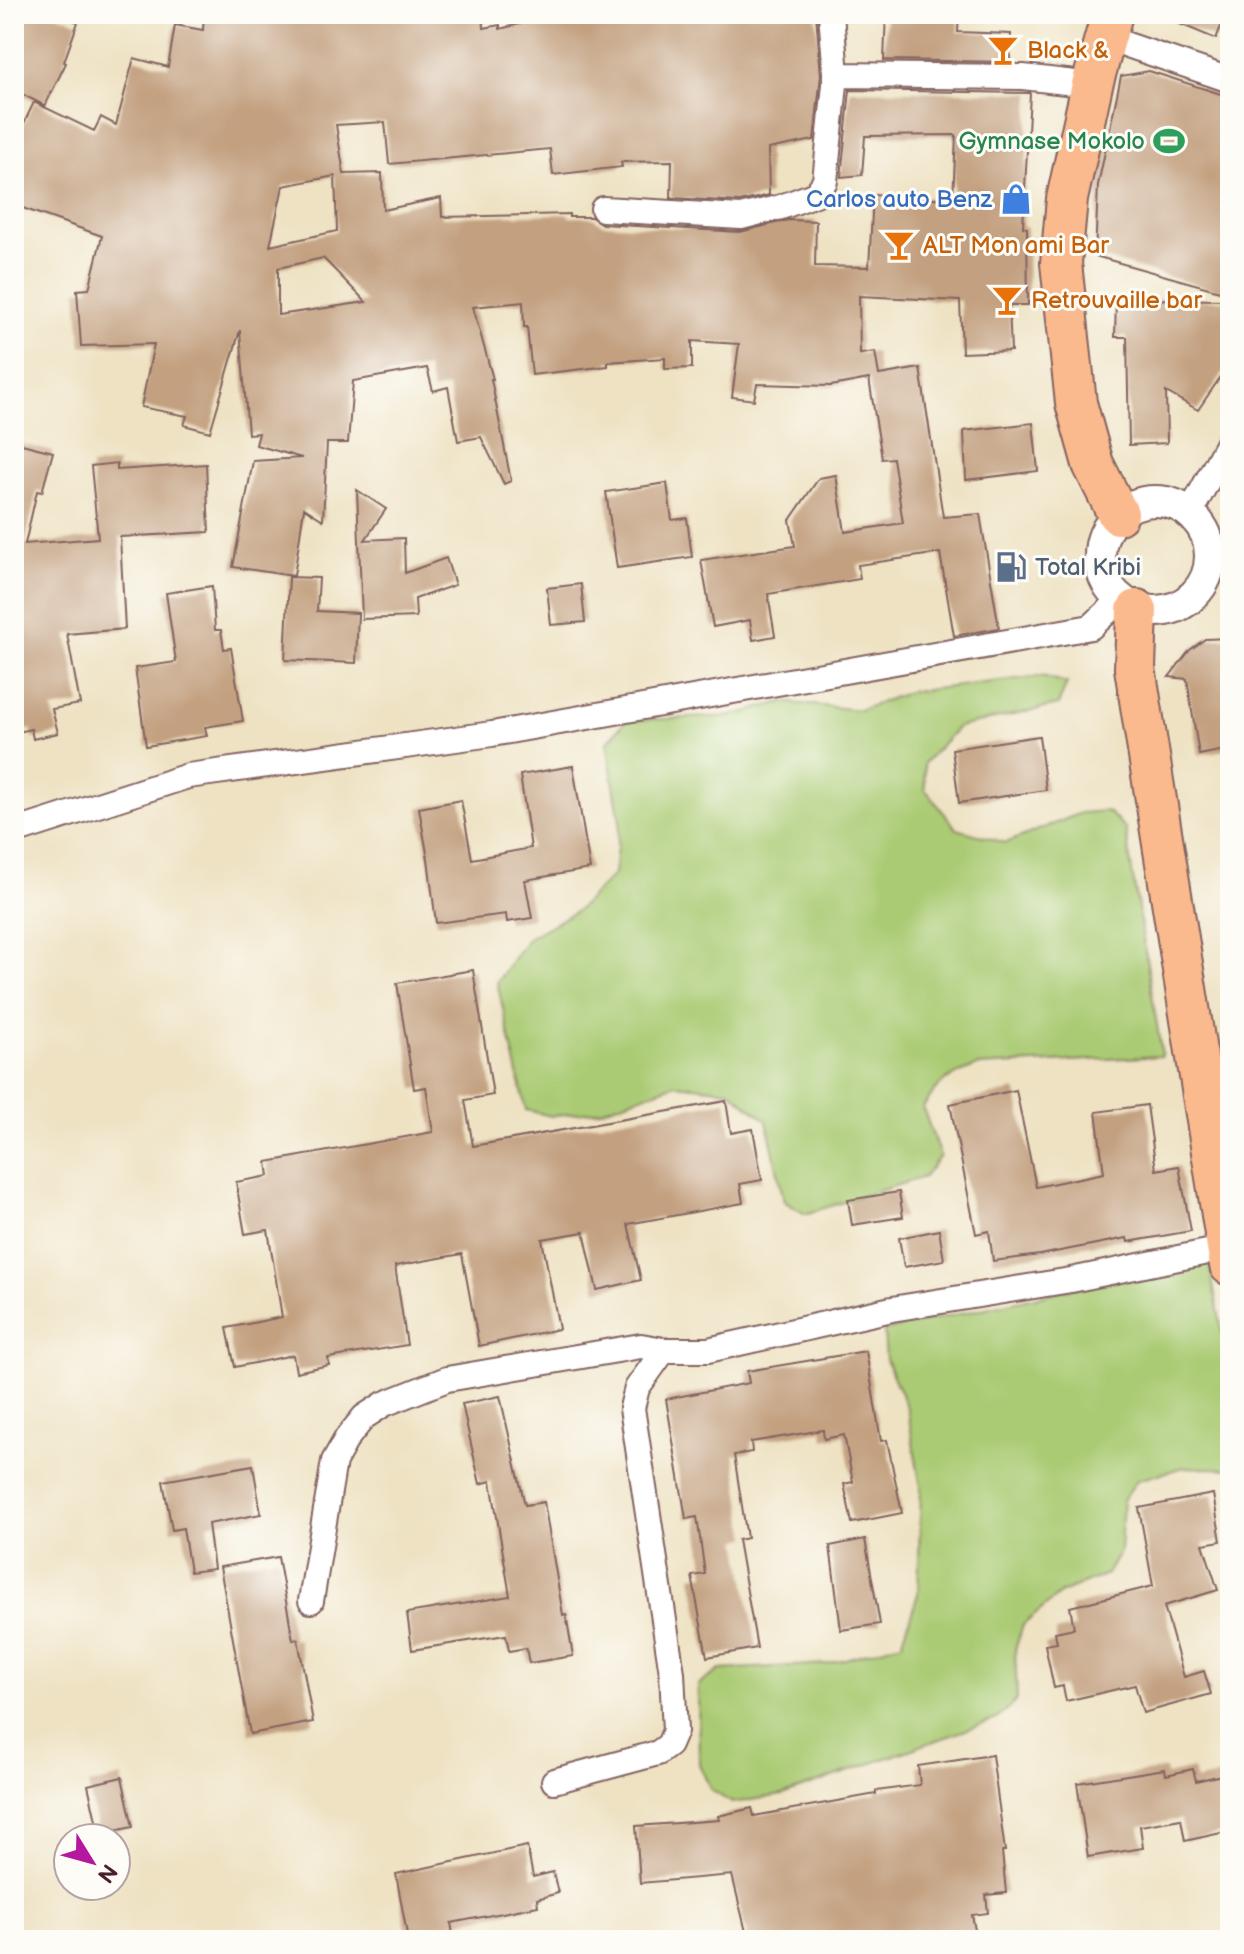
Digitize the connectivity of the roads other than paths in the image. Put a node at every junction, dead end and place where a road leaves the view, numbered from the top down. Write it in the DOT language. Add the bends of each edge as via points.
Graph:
graph roads {
  1 [pos="831,14"];
  2 [pos="1108,26"];
  3 [pos="836,75"];
  4 [pos="1230,80"];
  5 [pos="1092,85"];
  6 [pos="603,209"];
  7 [pos="1230,439"];
  8 [pos="1190,513"];
  9 [pos="1118,514"];
  10 [pos="1217,586"];
  11 [pos="1128,605"];
  12 [pos="14,832"];
  13 [pos="1228,1256"];
  14 [pos="664,1350"];
  15 [pos="311,1601"];
  16 [pos="554,1781"];
  1 -- 3 [label="street"];
  2 -- 4 [label="street"];
  2 -- 5 [label="main road"];
  3 -- 5 [label="street" via="1023,77"];
  3 -- 6 [label="street" via="825,181 816,194 741,217"];
  5 -- 9 [label="main road" via="1067,199 1061,263 1076,403 1093,464"];
  7 -- 8 [label="street"];
  8 -- 9 [label="street" via="1154,500"];
  8 -- 10 [label="street" via="1201,524"];
  9 -- 11 [label="street" via="1106,530 1100,568 1107,586"];
  10 -- 11 [label="street" via="1175,608 1156,612"];
  11 -- 12 [label="street" via="1091,627 492,734 188,776"];
  11 -- 13 [label="main road"];
  13 -- 14 [label="street" via="892,1309 708,1350"];
  14 -- 15 [label="street" via="641,1346 447,1379 364,1417 334,1461"];
  14 -- 16 [label="street" via="637,1388 632,1408 672,1673 675,1731 658,1753"];
}
